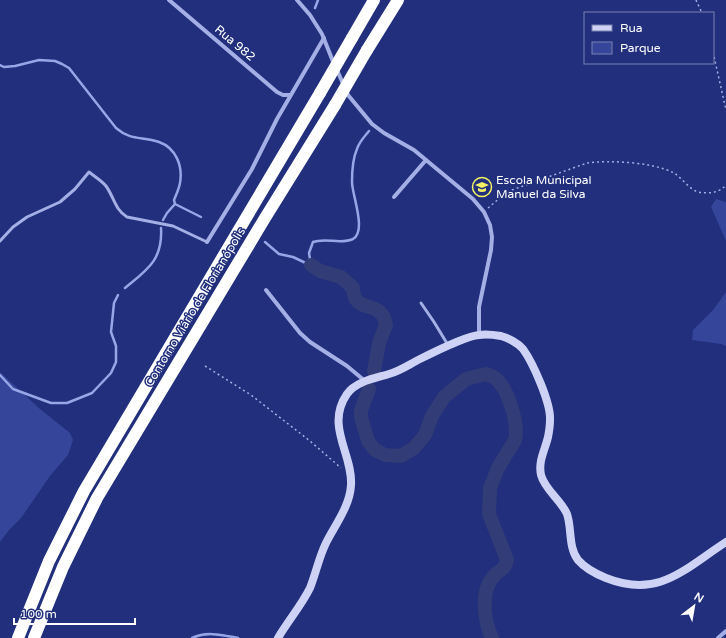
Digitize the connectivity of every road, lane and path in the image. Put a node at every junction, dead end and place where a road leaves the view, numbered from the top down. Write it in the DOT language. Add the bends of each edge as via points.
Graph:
graph roads {
  1 [pos="169,0"];
  2 [pos="297,0"];
  3 [pos="374,0"];
  4 [pos="398,0"];
  5 [pos="696,0"];
  6 [pos="702,12"];
  7 [pos="324,38"];
  8 [pos="714,56"];
  9 [pos="290,95"];
  10 [pos="726,110"];
  11 [pos="426,160"];
  12 [pos="726,185"];
  13 [pos="394,197"];
  14 [pos="484,212"];
  15 [pos="0,241"];
  16 [pos="207,242"];
  17 [pos="266,290"];
  18 [pos="420,303"];
  19 [pos="479,335"];
  20 [pos="449,346"];
  21 [pos="205,366"];
  22 [pos="365,382"];
  23 [pos="352,477"];
  24 [pos="726,542"];
  25 [pos="726,632"];
  26 [pos="18,638"];
  27 [pos="34,638"];
  28 [pos="278,638"];
  29 [pos="718,638"];
  1 -- 9 [label="street, Rua 982" via="277,92 283,96"];
  2 -- 7 [label="street"];
  3 -- 26 [label="highway, Contorno Viário de Florianópolis, bridge" via="84,491 49,561"];
  4 -- 27 [label="highway, Contorno Viário de Florianópolis, bridge" via="97,498 63,567"];
  5 -- 6 [label="path"];
  7 -- 9 [label="street"];
  7 -- 11 [label="street" via="348,95 372,124"];
  8 -- 10 [label="path"];
  9 -- 16 [label="street" via="252,169"];
  11 -- 13 [label="street"];
  11 -- 14 [label="street" via="473,199"];
  12 -- 14 [label="path" via="721,191 696,191 666,169 600,161 587,163 512,190"];
  14 -- 19 [label="street" via="492,237 479,307"];
  15 -- 16 [label="lane" via="27,217 60,202 89,172 106,187 113,201 127,217 172,226"];
  17 -- 22 [label="street" via="300,333"];
  18 -- 20 [label="lane"];
  19 -- 20 [label="street"];
  19 -- 24 [label="street" via="501,336 522,347 545,394 551,418 541,474 568,516 573,551 578,560 594,573 618,583 644,585 671,578"];
  20 -- 22 [label="street" via="396,372"];
  21 -- 23 [label="path" via="251,395"];
  22 -- 23 [label="street" via="347,394 338,422 341,443"];
  23 -- 28 [label="street" via="348,499 326,544 310,587"];
  25 -- 29 [label="street"];
}
